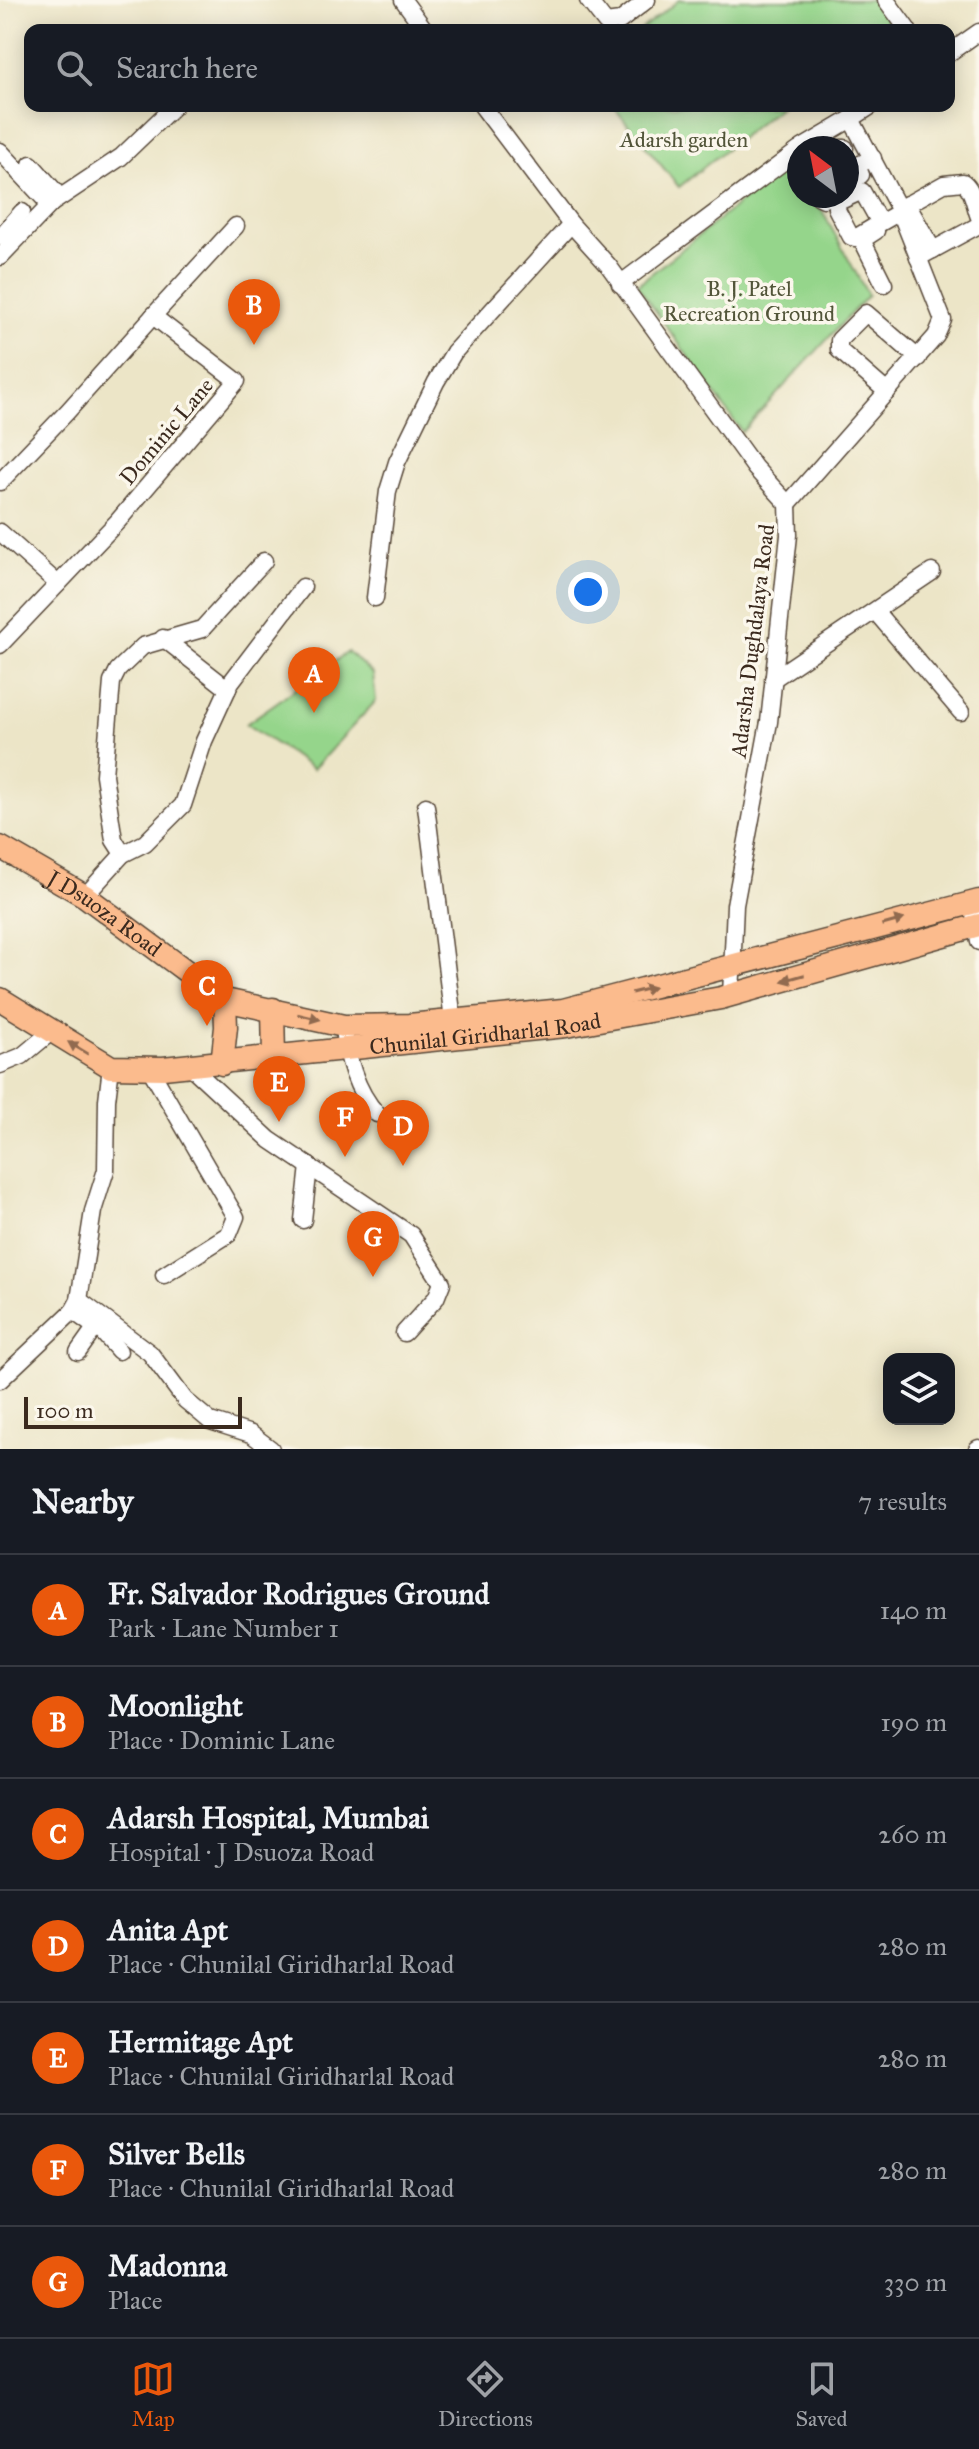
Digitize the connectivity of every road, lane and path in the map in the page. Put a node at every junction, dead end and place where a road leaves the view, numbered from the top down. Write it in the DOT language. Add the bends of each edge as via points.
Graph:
graph roads {
  1 [pos="403,0"];
  2 [pos="588,0"];
  3 [pos="647,0"];
  4 [pos="886,0"];
  5 [pos="421,24"];
  6 [pos="904,24"];
  7 [pos="979,32"];
  8 [pos="955,49"];
  9 [pos="168,112"];
  10 [pos="487,112"];
  11 [pos="862,112"];
  12 [pos="851,119"];
  13 [pos="824,136"];
  14 [pos="0,151"];
  15 [pos="859,157"];
  16 [pos="873,158"];
  17 [pos="787,161"];
  18 [pos="31,164"];
  19 [pos="885,182"];
  20 [pos="864,194"];
  21 [pos="55,201"];
  22 [pos="902,210"];
  23 [pos="22,212"];
  24 [pos="979,217"];
  25 [pos="880,223"];
  26 [pos="571,224"];
  27 [pos="979,225"];
  28 [pos="236,226"];
  29 [pos="0,237"];
  30 [pos="926,254"];
  31 [pos="0,257"];
  32 [pos="620,284"];
  33 [pos="884,284"];
  34 [pos="153,316"];
  35 [pos="918,358"];
  36 [pos="887,392"];
  37 [pos="0,482"];
  38 [pos="788,504"];
  39 [pos="0,532"];
  40 [pos="264,561"];
  41 [pos="932,572"];
  42 [pos="58,584"];
  43 [pos="303,587"];
  44 [pos="375,598"];
  45 [pos="875,611"];
  46 [pos="163,638"];
  47 [pos="0,645"];
  48 [pos="773,679"];
  49 [pos="228,689"];
  50 [pos="961,712"];
  51 [pos="426,806"];
  52 [pos="0,847"];
  53 [pos="123,854"];
  54 [pos="85,896"];
  55 [pos="976,901"];
  56 [pos="978,931"];
  57 [pos="731,967"];
  58 [pos="731,996"];
  59 [pos="0,999"];
  60 [pos="225,1000"];
  61 [pos="273,1009"];
  62 [pos="453,1020"];
  63 [pos="344,1026"];
  64 [pos="51,1032"];
  65 [pos="346,1049"];
  66 [pos="274,1057"];
  67 [pos="222,1064"];
  68 [pos="0,1065"];
  69 [pos="190,1066"];
  70 [pos="111,1067"];
  71 [pos="150,1069"];
  72 [pos="377,1114"];
  73 [pos="309,1166"];
  74 [pos="303,1220"];
  75 [pos="164,1275"];
  76 [pos="76,1306"];
  77 [pos="95,1328"];
  78 [pos="404,1333"];
  79 [pos="119,1351"];
  80 [pos="78,1352"];
  81 [pos="0,1380"];
  82 [pos="271,1449"];
  1 -- 5 [label="street"];
  2 -- 3 [label="street" via="606,23 620,21"];
  4 -- 6 [label="street"];
  7 -- 8 [label="street"];
  9 -- 21 [label="street" via="121,157"];
  10 -- 26 [label="street, Adarsha Dughdalaya Road"];
  11 -- 12 [label="street"];
  12 -- 13 [label="street"];
  12 -- 16 [label="street"];
  14 -- 21 [label="street"];
  15 -- 16 [label="street"];
  16 -- 19 [label="street"];
  17 -- 32 [label="street"];
  18 -- 21 [label="street"];
  19 -- 20 [label="street"];
  19 -- 22 [label="street"];
  20 -- 25 [label="street"];
  20 -- 25 [label="street" via="859,190 836,203 851,237"];
  21 -- 31 [label="street"];
  22 -- 24 [label="street" via="944,184 963,182"];
  22 -- 25 [label="street"];
  22 -- 30 [label="street"];
  22 -- 33 [label="street" via="862,240"];
  23 -- 29 [label="street"];
  26 -- 32 [label="street, Adarsha Dughdalaya Road"];
  26 -- 44 [label="street" via="454,352 436,382 388,491"];
  27 -- 30 [label="street"];
  28 -- 34 [label="street"];
  30 -- 35 [label="street" via="943,320"];
  32 -- 38 [label="street, Adarsha Dughdalaya Road" via="755,468"];
  34 -- 37 [label="street"];
  34 -- 42 [label="street, Dominic Lane" via="237,381"];
  35 -- 36 [label="street"];
  35 -- 36 [label="street" via="866,313 839,340 839,350"];
  36 -- 38 [label="street"];
  38 -- 48 [label="street, Adarsha Dughdalaya Road"];
  39 -- 42 [label="street"];
  40 -- 46 [label="street" via="202,629"];
  41 -- 45 [label="street"];
  42 -- 47 [label="street, Dominic Lane"];
  43 -- 49 [label="street"];
  45 -- 48 [label="street"];
  45 -- 50 [label="street"];
  46 -- 49 [label="street"];
  46 -- 53 [label="street" via="133,654 118,670 109,693 104,775 114,840"];
  48 -- 57 [label="street, Adarsha Dughdalaya Road" via="735,905"];
  49 -- 53 [label="street" via="183,805 145,843"];
  51 -- 62 [label="street"];
  52 -- 54 [label="main road, J Dsuoza Road"];
  53 -- 54 [label="street"];
  54 -- 60 [label="main road, J Dsuoza Road"];
  55 -- 56 [label="street"];
  57 -- 55 [label="main road, Chunilal Giridharlal Road, one-way"];
  56 -- 58 [label="main road, Chunilal Giridharlal Road, one-way"];
  57 -- 58 [label="street, Adarsha Dughdalaya Road"];
  62 -- 57 [label="main road, Chunilal Giridharlal Road, one-way" via="563,1010"];
  58 -- 65 [label="main road, Chunilal Giridharlal Road" via="566,1026"];
  59 -- 64 [label="main road, Chunilal Giridharlal Road"];
  60 -- 61 [label="main road, J Dsuoza Road"];
  60 -- 67 [label="main road"];
  61 -- 63 [label="main road, J Dsuoza Road, one-way"];
  61 -- 66 [label="main road"];
  62 -- 63 [label="main road, Chunilal Giridharlal Road"];
  63 -- 65 [label="street"];
  64 -- 68 [label="street" via="22,1056"];
  70 -- 64 [label="main road, Chunilal Giridharlal Road, one-way"];
  65 -- 66 [label="main road, Chunilal Giridharlal Road"];
  65 -- 72 [label="street" via="360,1088"];
  66 -- 67 [label="main road, Chunilal Giridharlal Road"];
  67 -- 69 [label="main road, Chunilal Giridharlal Road"];
  69 -- 71 [label="main road, Chunilal Giridharlal Road"];
  69 -- 73 [label="street" via="270,1140"];
  70 -- 71 [label="main road, Chunilal Giridharlal Road"];
  70 -- 76 [label="street" via="106,1170"];
  71 -- 75 [label="street" via="236,1217 229,1234"];
  73 -- 74 [label="street"];
  73 -- 78 [label="street" via="411,1235 442,1283 436,1298"];
  76 -- 77 [label="street"];
  76 -- 81 [label="street"];
  76 -- 82 [label="street" via="150,1353 185,1400 210,1421 251,1434"];
  77 -- 79 [label="street"];
  77 -- 80 [label="street"];
}
